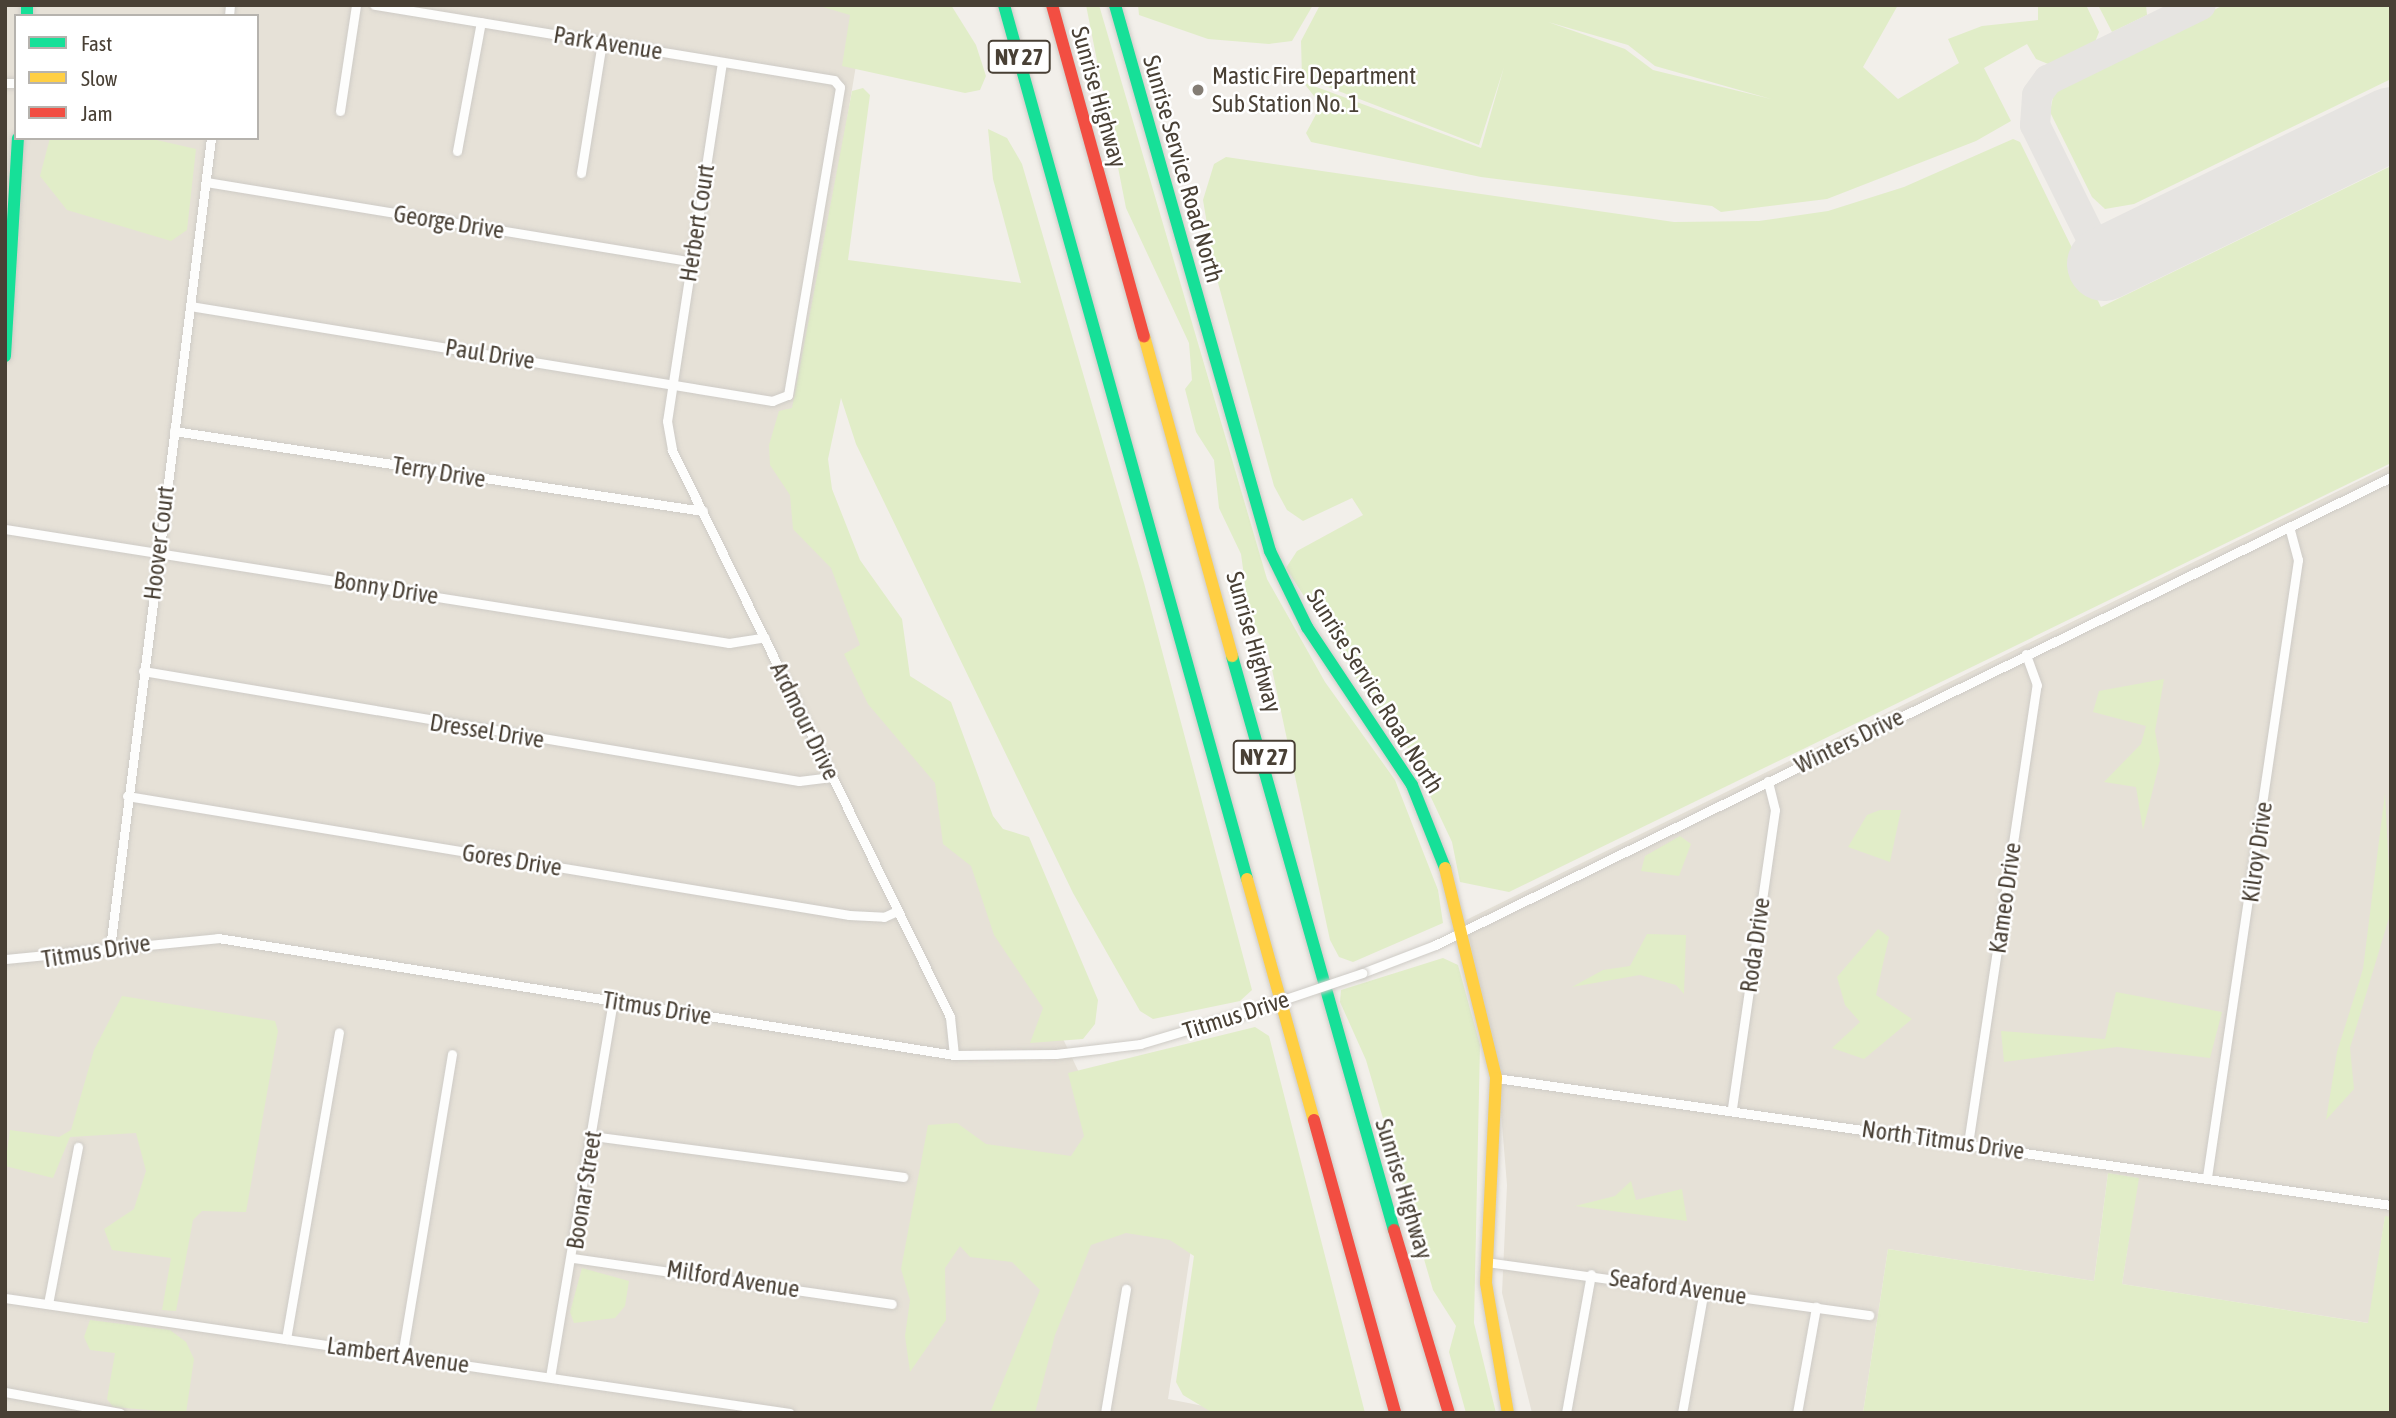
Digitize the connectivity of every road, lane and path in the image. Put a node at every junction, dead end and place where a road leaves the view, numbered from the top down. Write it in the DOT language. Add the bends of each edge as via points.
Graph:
graph roads {
  1 [pos="356,5"];
  2 [pos="374,5"];
  3 [pos="1004,5"];
  4 [pos="1052,5"];
  5 [pos="1115,5"];
  6 [pos="481,22"];
  7 [pos="602,42"];
  8 [pos="722,62"];
  9 [pos="340,111"];
  10 [pos="18,140"];
  11 [pos="211,140"];
  12 [pos="457,151"];
  13 [pos="581,173"];
  14 [pos="206,182"];
  15 [pos="9,212"];
  16 [pos="691,261"];
  17 [pos="190,306"];
  18 [pos="6,335"];
  19 [pos="5,356"];
  20 [pos="672,384"];
  21 [pos="788,395"];
  22 [pos="174,430"];
  23 [pos="2391,477"];
  24 [pos="704,511"];
  25 [pos="2290,527"];
  26 [pos="5,529"];
  27 [pos="158,552"];
  28 [pos="765,637"];
  29 [pos="2026,654"];
  30 [pos="143,671"];
  31 [pos="832,777"];
  32 [pos="1768,781"];
  33 [pos="127,796"];
  34 [pos="897,911"];
  35 [pos="1462,930"];
  36 [pos="110,948"];
  37 [pos="5,960"];
  38 [pos="1303,993"];
  39 [pos="613,1002"];
  40 [pos="339,1033"];
  41 [pos="452,1055"];
  42 [pos="954,1055"];
  43 [pos="1496,1078"];
  44 [pos="1732,1108"];
  45 [pos="592,1136"];
  46 [pos="1968,1144"];
  47 [pos="78,1147"];
  48 [pos="903,1177"];
  49 [pos="2207,1177"];
  50 [pos="2391,1205"];
  51 [pos="573,1258"];
  52 [pos="1486,1262"];
  53 [pos="1591,1274"];
  54 [pos="1126,1289"];
  55 [pos="1704,1290"];
  56 [pos="5,1298"];
  57 [pos="48,1304"];
  58 [pos="891,1304"];
  59 [pos="1816,1307"];
  60 [pos="1869,1315"];
  61 [pos="286,1339"];
  62 [pos="402,1356"];
  63 [pos="550,1377"];
  64 [pos="5,1392"];
  65 [pos="120,1413"];
  66 [pos="790,1413"];
  67 [pos="1105,1413"];
  68 [pos="1395,1413"];
  69 [pos="1448,1413"];
  70 [pos="1508,1413"];
  71 [pos="1566,1413"];
  72 [pos="1682,1413"];
  73 [pos="1797,1413"];
  1 -- 9 [label="street"];
  2 -- 6 [label="street, Park Avenue"];
  3 -- 68 [label="main road, NY 27"];
  4 -- 69 [label="main road, Sunrise Highway / NY 27"];
  5 -- 35 [label="main road, Sunrise Service Road North" via="1270,551 1307,627 1422,805"];
  6 -- 7 [label="street, Park Avenue"];
  6 -- 12 [label="street"];
  7 -- 8 [label="street, Park Avenue"];
  7 -- 13 [label="street"];
  8 -- 16 [label="street, Herbert Court"];
  8 -- 21 [label="street, Park Avenue" via="820,77 840,87"];
  10 -- 15 [label="main road"];
  11 -- 14 [label="street, Hoover Court"];
  14 -- 16 [label="street, George Drive"];
  14 -- 17 [label="street, Hoover Court"];
  15 -- 18 [label="main road"];
  16 -- 20 [label="street, Herbert Court"];
  17 -- 20 [label="street, Paul Drive"];
  17 -- 22 [label="street, Hoover Court"];
  18 -- 19 [label="main road"];
  20 -- 21 [label="street, Paul Drive" via="772,401"];
  20 -- 24 [label="street, Ardmour Drive" via="667,421 672,450"];
  22 -- 24 [label="street, Terry Drive"];
  22 -- 27 [label="street, Hoover Court"];
  23 -- 25 [label="street, Winters Drive"];
  24 -- 28 [label="street, Ardmour Drive"];
  25 -- 29 [label="street, Winters Drive"];
  25 -- 49 [label="street, Kilroy Drive" via="2298,560"];
  26 -- 27 [label="street, Bonny Drive"];
  27 -- 28 [label="street, Bonny Drive" via="729,643"];
  27 -- 30 [label="street, Hoover Court"];
  28 -- 31 [label="street, Ardmour Drive"];
  29 -- 32 [label="street, Winters Drive"];
  29 -- 46 [label="street, Kameo Drive" via="2037,685"];
  30 -- 31 [label="street, Dressel Drive" via="785,779"];
  30 -- 33 [label="street, Hoover Court"];
  31 -- 34 [label="street, Ardmour Drive"];
  32 -- 35 [label="street, Winters Drive"];
  32 -- 44 [label="street, Roda Drive" via="1775,810"];
  33 -- 34 [label="street, Gores Drive" via="849,915 884,917"];
  33 -- 36 [label="street, Hoover Court"];
  34 -- 42 [label="street, Ardmour Drive" via="950,1017"];
  35 -- 38 [label="street, Winters Drive, bridge"];
  35 -- 43 [label="main road, Sunrise Service Road North"];
  36 -- 37 [label="street, Titmus Drive"];
  36 -- 39 [label="street, Titmus Drive" via="218,938"];
  38 -- 42 [label="street, Titmus Drive, bridge" via="1140,1044 1056,1054"];
  39 -- 42 [label="street, Titmus Drive"];
  39 -- 45 [label="street, Boonar Street"];
  40 -- 61 [label="street"];
  41 -- 62 [label="street"];
  43 -- 44 [label="street, North Titmus Drive"];
  43 -- 52 [label="main road, Sunrise Service Road North"];
  44 -- 46 [label="street, North Titmus Drive"];
  45 -- 48 [label="street"];
  45 -- 51 [label="street, Boonar Street"];
  46 -- 49 [label="street, North Titmus Drive"];
  47 -- 57 [label="street"];
  49 -- 50 [label="street, North Titmus Drive"];
  51 -- 58 [label="street, Milford Avenue"];
  51 -- 63 [label="street, Boonar Street"];
  52 -- 53 [label="street, Seaford Avenue"];
  52 -- 70 [label="main road, Sunrise Service Road North" via="1489,1326"];
  53 -- 55 [label="street, Seaford Avenue"];
  53 -- 71 [label="street"];
  54 -- 67 [label="street" via="1128,1306"];
  55 -- 59 [label="street, Seaford Avenue"];
  55 -- 72 [label="street"];
  56 -- 57 [label="street, Lambert Avenue"];
  57 -- 61 [label="street, Lambert Avenue"];
  59 -- 60 [label="street, Seaford Avenue"];
  59 -- 73 [label="street"];
  61 -- 62 [label="street, Lambert Avenue"];
  62 -- 63 [label="street, Lambert Avenue"];
  63 -- 66 [label="street, Lambert Avenue"];
  64 -- 65 [label="street"];
}
